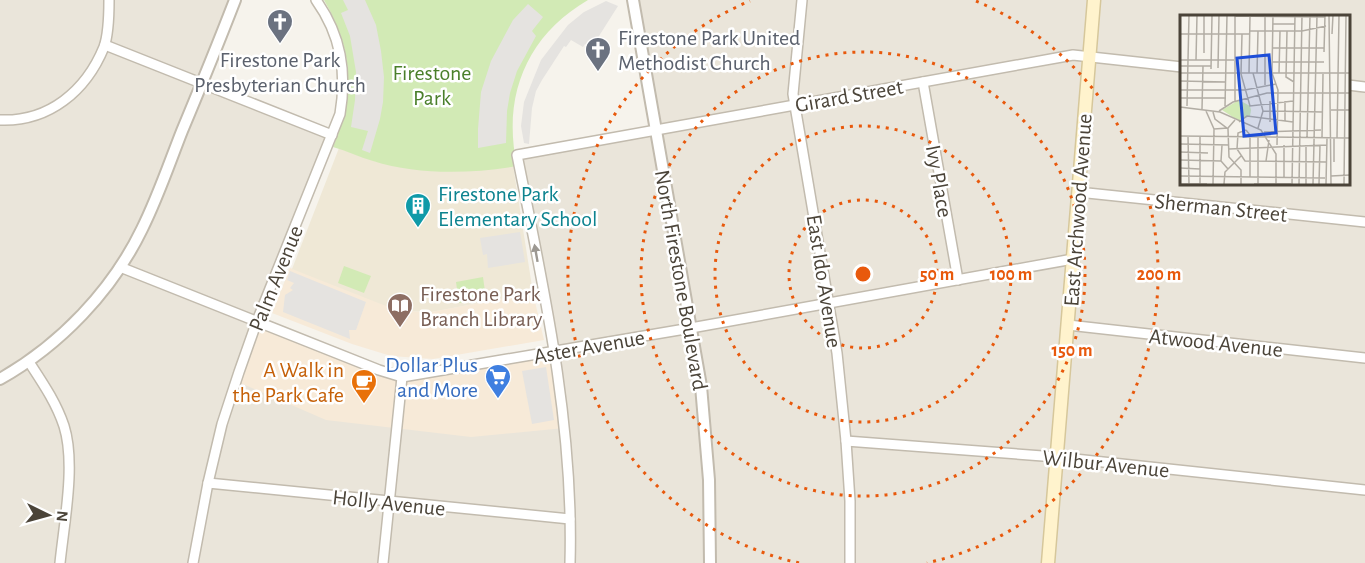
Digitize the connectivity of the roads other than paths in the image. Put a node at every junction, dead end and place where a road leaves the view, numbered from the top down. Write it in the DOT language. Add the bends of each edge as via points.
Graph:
graph roads {
  1 [pos="109,0"];
  2 [pos="235,0"];
  3 [pos="316,0"];
  4 [pos="633,0"];
  5 [pos="802,0"];
  6 [pos="1094,0"];
  7 [pos="105,45"];
  8 [pos="1089,56"];
  9 [pos="1180,68"];
  10 [pos="923,82"];
  11 [pos="201,84"];
  12 [pos="1350,85"];
  13 [pos="1365,87"];
  14 [pos="794,105"];
  15 [pos="0,120"];
  16 [pos="656,130"];
  17 [pos="332,135"];
  18 [pos="1078,192"];
  19 [pos="1365,222"];
  20 [pos="1073,259"];
  21 [pos="120,267"];
  22 [pos="958,280"];
  23 [pos="829,302"];
  24 [pos="257,321"];
  25 [pos="1068,325"];
  26 [pos="691,328"];
  27 [pos="554,352"];
  28 [pos="1365,358"];
  29 [pos="29,362"];
  30 [pos="402,376"];
  31 [pos="0,379"];
  32 [pos="846,441"];
  33 [pos="1056,457"];
  34 [pos="208,483"];
  35 [pos="1365,490"];
  36 [pos="388,502"];
  37 [pos="570,519"];
  38 [pos="60,563"];
  39 [pos="193,563"];
  40 [pos="383,563"];
  41 [pos="570,563"];
  42 [pos="710,563"];
  43 [pos="850,563"];
  44 [pos="1048,563"];
  1 -- 7 [label="street"];
  2 -- 11 [label="street"];
  3 -- 17 [label="street, Palm Avenue" via="332,26 344,74 340,114"];
  4 -- 16 [label="street, North Firestone Boulevard"];
  5 -- 14 [label="street, East Ido Avenue"];
  6 -- 8 [label="main road, East Archwood Avenue"];
  7 -- 11 [label="street"];
  7 -- 15 [label="street" via="84,81 63,103 34,117"];
  8 -- 9 [label="street, Girard Street"];
  8 -- 10 [label="street, Girard Street" via="1073,54"];
  8 -- 18 [label="main road, East Archwood Avenue"];
  10 -- 14 [label="street, Girard Street"];
  10 -- 22 [label="street, Ivy Place"];
  11 -- 17 [label="street"];
  11 -- 21 [label="street" via="152,209"];
  12 -- 13 [label="street"];
  14 -- 16 [label="street, Girard Street"];
  14 -- 23 [label="street, East Ido Avenue"];
  16 -- 26 [label="street, North Firestone Boulevard"];
  27 -- 16 [label="street, Girard Street, one-way" via="517,155"];
  17 -- 24 [label="street, Palm Avenue"];
  18 -- 19 [label="street, Sherman Street"];
  18 -- 20 [label="main road, East Archwood Avenue"];
  20 -- 22 [label="street, Aster Avenue"];
  20 -- 25 [label="main road, East Archwood Avenue"];
  21 -- 24 [label="street, Aster Avenue"];
  21 -- 29 [label="street" via="79,317"];
  22 -- 23 [label="street, Aster Avenue"];
  23 -- 26 [label="street, Aster Avenue"];
  23 -- 32 [label="street, East Ido Avenue"];
  24 -- 30 [label="street, Aster Avenue"];
  24 -- 34 [label="street, Palm Avenue" via="222,424"];
  25 -- 28 [label="street, Atwood Avenue"];
  25 -- 33 [label="main road, East Archwood Avenue"];
  26 -- 27 [label="street, Aster Avenue"];
  26 -- 42 [label="street, North Firestone Boulevard" via="705,433"];
  27 -- 30 [label="street, Aster Avenue"];
  27 -- 37 [label="street" via="566,442"];
  29 -- 31 [label="street"];
  29 -- 38 [label="street" via="57,407 66,435 69,478"];
  30 -- 36 [label="street"];
  32 -- 33 [label="street, Wilbur Avenue"];
  32 -- 43 [label="street, East Ido Avenue"];
  33 -- 35 [label="street, Wilbur Avenue"];
  33 -- 44 [label="main road, East Archwood Avenue"];
  34 -- 36 [label="street, Holly Avenue"];
  34 -- 39 [label="street, Palm Avenue"];
  36 -- 37 [label="street, Holly Avenue"];
  36 -- 40 [label="street"];
  37 -- 41 [label="street"];
}
